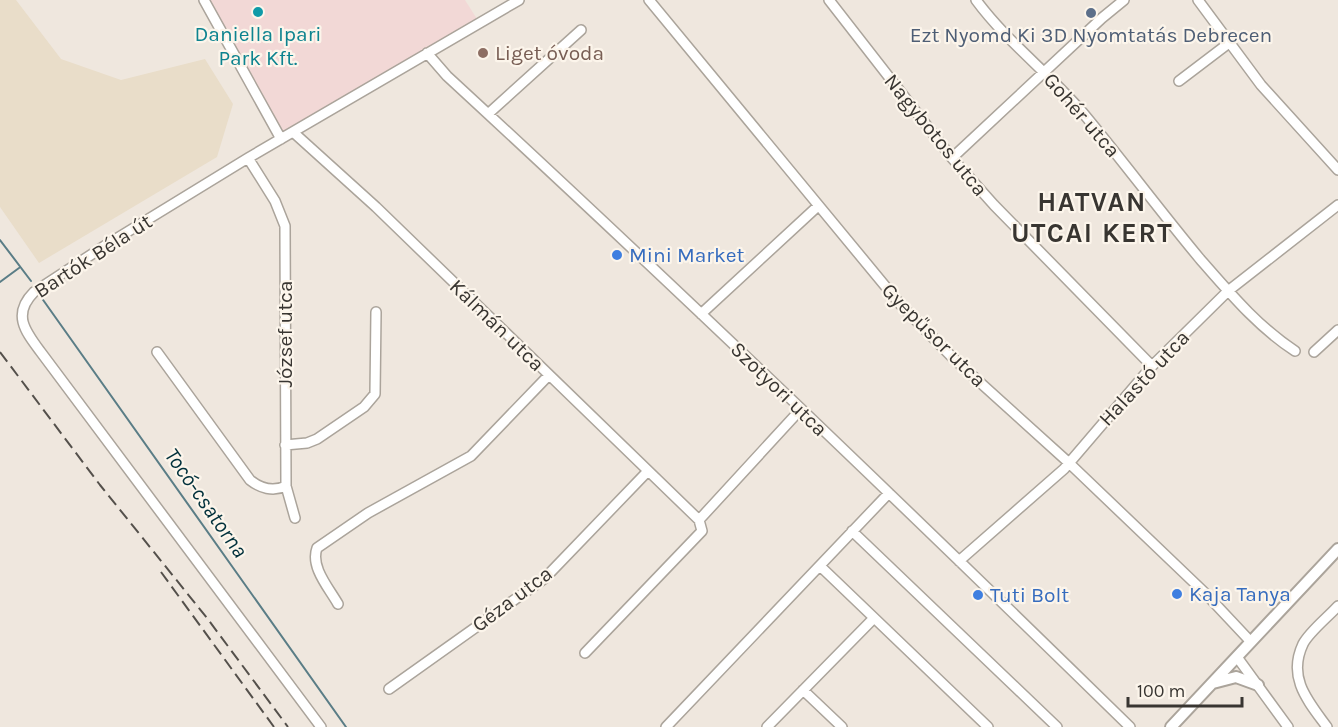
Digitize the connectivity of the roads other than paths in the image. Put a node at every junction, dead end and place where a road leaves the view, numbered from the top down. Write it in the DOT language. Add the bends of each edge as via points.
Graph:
graph roads {
  1 [pos="204,0"];
  2 [pos="519,0"];
  3 [pos="649,0"];
  4 [pos="829,0"];
  5 [pos="976,0"];
  6 [pos="1124,0"];
  7 [pos="1198,0"];
  8 [pos="580,30"];
  9 [pos="1229,43"];
  10 [pos="427,52"];
  11 [pos="1044,71"];
  12 [pos="1179,81"];
  13 [pos="488,114"];
  14 [pos="293,132"];
  15 [pos="282,139"];
  16 [pos="248,158"];
  17 [pos="952,158"];
  18 [pos="1338,170"];
  19 [pos="1338,205"];
  20 [pos="818,206"];
  21 [pos="1228,291"];
  22 [pos="376,312"];
  23 [pos="701,314"];
  24 [pos="1338,330"];
  25 [pos="158,351"];
  26 [pos="1294,351"];
  27 [pos="1314,352"];
  28 [pos="1152,366"];
  29 [pos="549,375"];
  30 [pos="801,410"];
  31 [pos="285,445"];
  32 [pos="1068,462"];
  33 [pos="648,471"];
  34 [pos="286,486"];
  35 [pos="889,493"];
  36 [pos="295,518"];
  37 [pos="699,520"];
  38 [pos="852,531"];
  39 [pos="1338,549"];
  40 [pos="959,561"];
  41 [pos="820,566"];
  42 [pos="338,604"];
  43 [pos="1338,606"];
  44 [pos="873,618"];
  45 [pos="1251,642"];
  46 [pos="585,653"];
  47 [pos="1237,657"];
  48 [pos="1212,683"];
  49 [pos="1258,685"];
  50 [pos="389,689"];
  51 [pos="803,690"];
  52 [pos="321,727"];
  53 [pos="666,727"];
  54 [pos="767,727"];
  55 [pos="842,727"];
  56 [pos="988,727"];
  57 [pos="1057,727"];
  58 [pos="1130,727"];
  59 [pos="1171,727"];
  60 [pos="1288,727"];
  61 [pos="1327,727"];
  1 -- 15 [label="street"];
  2 -- 10 [label="street, Bartók Béla út"];
  3 -- 20 [label="street, Gyepűsor utca"];
  4 -- 17 [label="street, Nagybotos utca"];
  5 -- 11 [label="street, Gohér utca" via="991,20"];
  6 -- 11 [label="street"];
  7 -- 9 [label="street"];
  8 -- 13 [label="street"];
  9 -- 12 [label="street"];
  9 -- 18 [label="street" via="1261,85"];
  10 -- 13 [label="street, Szotyori utca"];
  10 -- 14 [label="street, Bartók Béla út"];
  11 -- 17 [label="street"];
  11 -- 21 [label="street, Gohér utca"];
  13 -- 23 [label="street, Szotyori utca"];
  14 -- 15 [label="street, Bartók Béla út"];
  14 -- 29 [label="street, Kálmán utca"];
  15 -- 16 [label="street, Bartók Béla út"];
  16 -- 31 [label="street, József utca" via="275,201 285,226"];
  16 -- 52 [label="street, Bartók Béla út" via="47,282 29,296 22,317 40,351"];
  17 -- 28 [label="street, Nagybotos utca"];
  19 -- 21 [label="street, Halastó utca"];
  20 -- 23 [label="street"];
  20 -- 32 [label="street, Gyepűsor utca" via="900,304 953,358"];
  21 -- 26 [label="street, Gohér utca"];
  21 -- 28 [label="street, Halastó utca"];
  22 -- 31 [label="street" via="376,388 371,401 317,439"];
  23 -- 30 [label="street, Szotyori utca"];
  24 -- 27 [label="street"];
  25 -- 34 [label="street" via="250,480 261,487"];
  28 -- 32 [label="street, Halastó utca"];
  29 -- 33 [label="street, Kálmán utca"];
  29 -- 42 [label="street" via="471,456 368,513 317,548 314,554 318,571"];
  30 -- 35 [label="street, Szotyori utca"];
  30 -- 37 [label="street"];
  31 -- 34 [label="street, József utca"];
  32 -- 40 [label="street, Halastó utca"];
  32 -- 45 [label="street, Gyepűsor utca"];
  33 -- 37 [label="street, Kálmán utca"];
  33 -- 50 [label="street, Géza utca" via="544,578"];
  34 -- 36 [label="street, József utca"];
  35 -- 38 [label="street"];
  35 -- 40 [label="street, Szotyori utca"];
  37 -- 46 [label="street" via="702,531"];
  38 -- 41 [label="street"];
  38 -- 57 [label="street"];
  39 -- 45 [label="street"];
  40 -- 58 [label="street, Szotyori utca"];
  41 -- 44 [label="street"];
  41 -- 53 [label="street"];
  43 -- 61 [label="street" via="1304,643 1296,671 1304,696"];
  44 -- 51 [label="street"];
  44 -- 56 [label="street"];
  45 -- 47 [label="street"];
  47 -- 48 [label="street"];
  47 -- 49 [label="street"];
  48 -- 49 [label="street" via="1236,677"];
  48 -- 59 [label="street"];
  49 -- 60 [label="street"];
  51 -- 54 [label="street"];
  51 -- 55 [label="street"];
}
